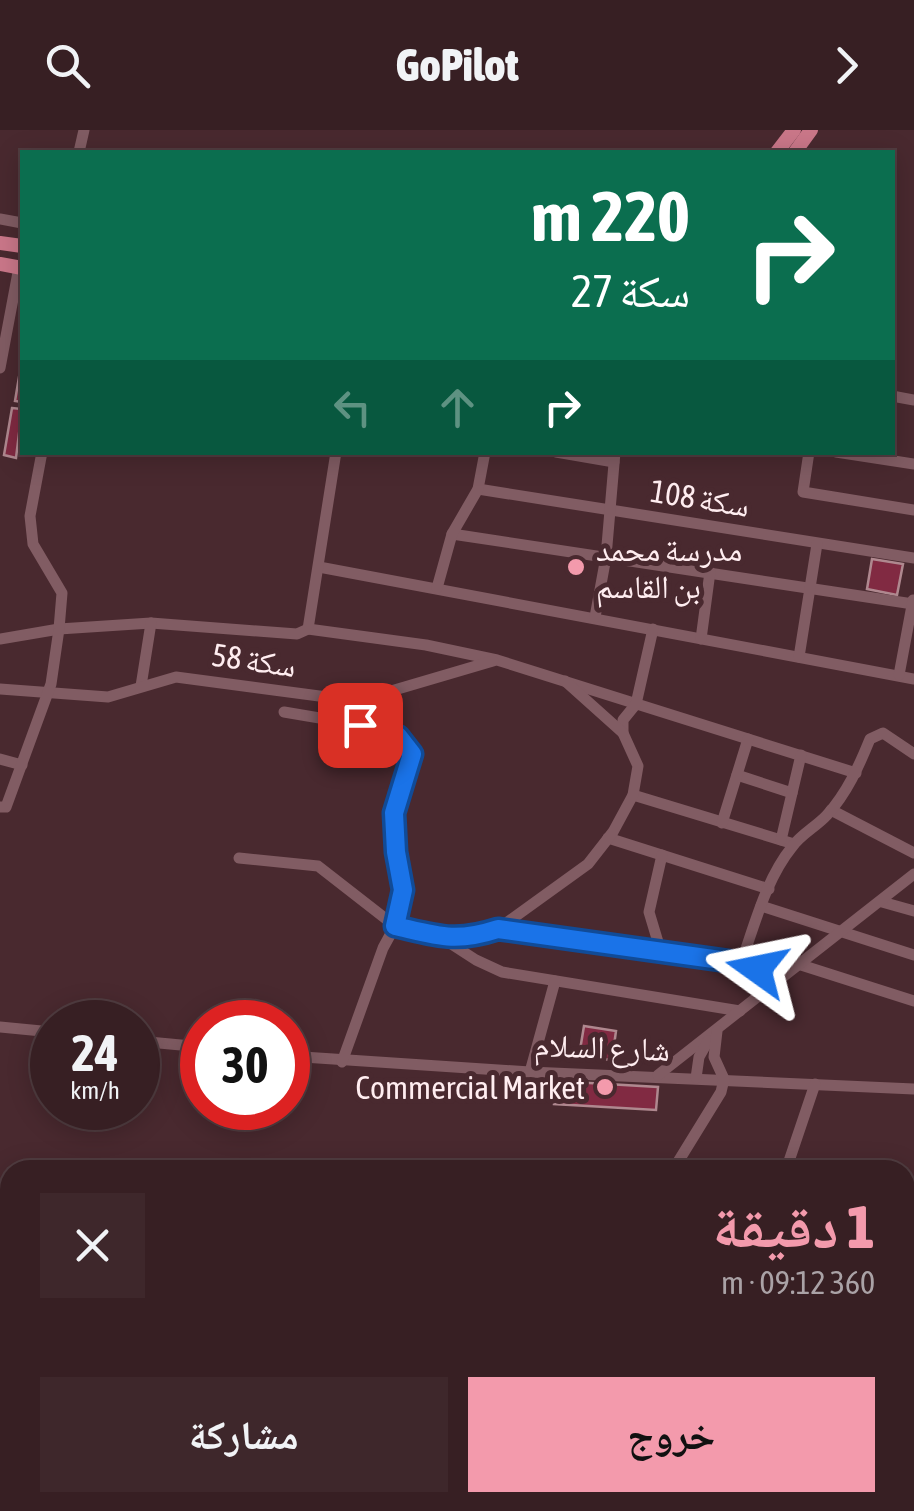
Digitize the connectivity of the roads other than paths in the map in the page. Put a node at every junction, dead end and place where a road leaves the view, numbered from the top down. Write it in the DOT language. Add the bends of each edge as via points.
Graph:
graph roads {
  1 [pos="794,130"];
  2 [pos="779,150"];
  3 [pos="0,264"];
  4 [pos="20,268"];
  5 [pos="0,368"];
  6 [pos="41,455"];
  7 [pos="336,455"];
  8 [pos="484,455"];
  9 [pos="809,455"];
  10 [pos="856,455"];
  11 [pos="614,457"];
  12 [pos="914,464"];
  13 [pos="478,490"];
  14 [pos="914,510"];
  15 [pos="610,512"];
  16 [pos="452,534"];
  17 [pos="816,544"];
  18 [pos="606,557"];
  19 [pos="914,558"];
  20 [pos="319,567"];
  21 [pos="710,572"];
  22 [pos="810,586"];
  23 [pos="438,588"];
  24 [pos="914,596"];
  25 [pos="913,604"];
  26 [pos="595,618"];
  27 [pos="151,623"];
  28 [pos="60,629"];
  29 [pos="308,629"];
  30 [pos="653,629"];
  31 [pos="701,639"];
  32 [pos="0,640"];
  33 [pos="799,657"];
  34 [pos="497,660"];
  35 [pos="899,674"];
  36 [pos="914,679"];
  37 [pos="565,682"];
  38 [pos="142,686"];
  39 [pos="0,690"];
  40 [pos="48,694"];
  41 [pos="356,701"];
  42 [pos="636,704"];
  43 [pos="284,712"];
  44 [pos="360,725"];
  45 [pos="623,734"];
  46 [pos="748,740"];
  47 [pos="914,754"];
  48 [pos="801,755"];
  49 [pos="0,758"];
  50 [pos="22,765"];
  51 [pos="856,772"];
  52 [pos="737,775"];
  53 [pos="792,794"];
  54 [pos="633,795"];
  55 [pos="0,807"];
  56 [pos="831,810"];
  57 [pos="722,823"];
  58 [pos="608,838"];
  59 [pos="787,842"];
  60 [pos="914,853"];
  61 [pos="662,856"];
  62 [pos="239,858"];
  63 [pos="914,874"];
  64 [pos="769,889"];
  65 [pos="882,902"];
  66 [pos="762,906"];
  67 [pos="914,912"];
  68 [pos="395,926"];
  69 [pos="498,929"];
  70 [pos="842,933"];
  71 [pos="442,938"];
  72 [pos="661,952"];
  73 [pos="914,955"];
  74 [pos="742,963"];
  75 [pos="801,966"];
  76 [pos="554,980"];
  77 [pos="777,983"];
  78 [pos="914,1001"];
  79 [pos="740,1012"];
  80 [pos="0,1027"];
  81 [pos="30,1030"];
  82 [pos="717,1030"];
  83 [pos="714,1045"];
  84 [pos="310,1058"];
  85 [pos="342,1062"];
  86 [pos="530,1072"];
  87 [pos="658,1075"];
  88 [pos="696,1078"];
  89 [pos="724,1079"];
  90 [pos="815,1084"];
  91 [pos="914,1089"];
  92 [pos="680,1160"];
  93 [pos="789,1160"];
  1 -- 2 [label="main road"];
  3 -- 4 [label="main road"];
  4 -- 5 [label="street"];
  6 -- 28 [label="street" via="32,544 62,592"];
  7 -- 20 [label="street"];
  8 -- 13 [label="street"];
  9 -- 14 [label="street" via="803,492"];
  10 -- 12 [label="street"];
  11 -- 15 [label="street"];
  13 -- 15 [label="street, سكة 108"];
  13 -- 16 [label="street"];
  15 -- 17 [label="street, سكة 108"];
  15 -- 18 [label="street"];
  16 -- 18 [label="street"];
  16 -- 23 [label="street"];
  17 -- 19 [label="street, سكة 108"];
  17 -- 22 [label="street"];
  18 -- 21 [label="street"];
  18 -- 26 [label="street"];
  20 -- 23 [label="street"];
  20 -- 29 [label="street"];
  21 -- 22 [label="street"];
  21 -- 31 [label="street"];
  22 -- 25 [label="street"];
  22 -- 33 [label="street"];
  23 -- 26 [label="street"];
  24 -- 25 [label="street"];
  25 -- 35 [label="street"];
  26 -- 30 [label="street"];
  27 -- 28 [label="street"];
  27 -- 29 [label="street" via="298,634"];
  27 -- 38 [label="street"];
  28 -- 32 [label="street"];
  28 -- 40 [label="street"];
  29 -- 34 [label="street"];
  30 -- 31 [label="street"];
  30 -- 42 [label="street"];
  31 -- 33 [label="street"];
  33 -- 35 [label="street"];
  34 -- 37 [label="street"];
  34 -- 41 [label="street, سكة 58"];
  35 -- 36 [label="street"];
  37 -- 42 [label="street"];
  37 -- 45 [label="street"];
  38 -- 40 [label="street, سكة 58" via="108,697"];
  38 -- 41 [label="street, سكة 58" via="176,677"];
  39 -- 40 [label="street, سكة 58"];
  40 -- 50 [label="street"];
  41 -- 44 [label="street"];
  42 -- 45 [label="street" via="626,714"];
  42 -- 46 [label="street"];
  43 -- 44 [label="street"];
  44 -- 68 [label="street" via="398,736 412,754 394,813 403,890"];
  45 -- 54 [label="street" via="638,766"];
  46 -- 48 [label="street"];
  46 -- 52 [label="street"];
  47 -- 51 [label="street" via="883,733 870,739"];
  48 -- 51 [label="street"];
  48 -- 53 [label="street"];
  49 -- 50 [label="street"];
  50 -- 55 [label="street" via="6,807"];
  51 -- 56 [label="street"];
  52 -- 53 [label="street"];
  52 -- 57 [label="street"];
  53 -- 59 [label="street"];
  54 -- 57 [label="street"];
  54 -- 58 [label="street"];
  56 -- 59 [label="street"];
  56 -- 60 [label="street"];
  57 -- 59 [label="street"];
  58 -- 61 [label="street"];
  58 -- 69 [label="street" via="588,864"];
  59 -- 64 [label="street"];
  61 -- 64 [label="street"];
  61 -- 72 [label="street" via="649,912"];
  62 -- 68 [label="street" via="318,866"];
  63 -- 65 [label="street"];
  64 -- 66 [label="street"];
  65 -- 67 [label="street"];
  65 -- 70 [label="street"];
  66 -- 70 [label="street"];
  66 -- 74 [label="street"];
  68 -- 71 [label="street"];
  68 -- 85 [label="street"];
  69 -- 71 [label="street"];
  69 -- 72 [label="street"];
  70 -- 73 [label="street"];
  70 -- 75 [label="street"];
  71 -- 76 [label="street" via="502,972"];
  72 -- 74 [label="street"];
  74 -- 77 [label="street"];
  75 -- 77 [label="street"];
  75 -- 78 [label="street"];
  76 -- 79 [label="street"];
  76 -- 86 [label="street"];
  77 -- 79 [label="street"];
  79 -- 82 [label="street"];
  80 -- 81 [label="street"];
  82 -- 83 [label="street"];
  82 -- 87 [label="street"];
  82 -- 88 [label="street" via="698,1058"];
  83 -- 88 [label="street"];
  83 -- 89 [label="street"];
  84 -- 85 [label="street, شارع السلام"];
  85 -- 86 [label="street, شارع السلام"];
  86 -- 87 [label="street, شارع السلام"];
  87 -- 88 [label="street, شارع السلام"];
  88 -- 89 [label="street, شارع السلام"];
  89 -- 90 [label="street, شارع السلام"];
  89 -- 92 [label="street"];
  90 -- 91 [label="street, شارع السلام"];
  90 -- 93 [label="street"];
}
